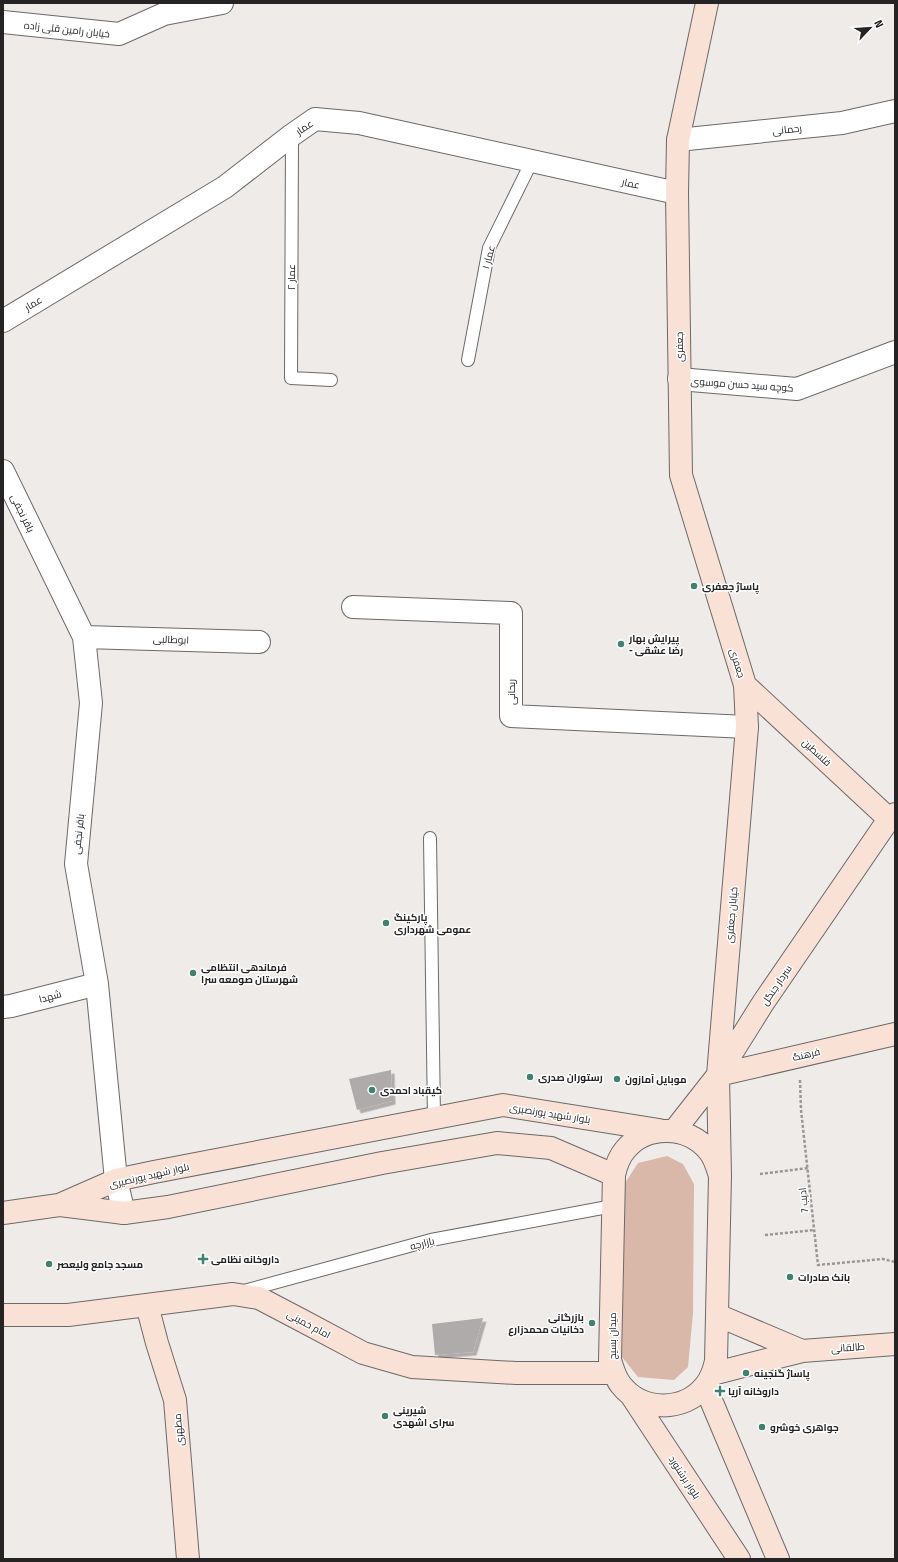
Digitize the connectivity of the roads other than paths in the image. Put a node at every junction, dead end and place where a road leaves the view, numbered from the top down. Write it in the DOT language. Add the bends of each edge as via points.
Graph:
graph roads {
  1 [pos="222,3"];
  2 [pos="707,3"];
  3 [pos="3,22"];
  4 [pos="895,111"];
  5 [pos="292,135"];
  6 [pos="678,140"];
  7 [pos="532,161"];
  8 [pos="676,193"];
  9 [pos="3,321"];
  10 [pos="895,352"];
  11 [pos="468,360"];
  12 [pos="679,379"];
  13 [pos="331,380"];
  14 [pos="3,471"];
  15 [pos="353,607"];
  16 [pos="84,637"];
  17 [pos="259,642"];
  18 [pos="745,685"];
  19 [pos="746,727"];
  20 [pos="892,816"];
  21 [pos="430,838"];
  22 [pos="97,984"];
  23 [pos="3,1007"];
  24 [pos="895,1034"];
  25 [pos="718,1074"];
  26 [pos="434,1118"];
  27 [pos="667,1131"];
  28 [pos="614,1175"];
  29 [pos="720,1176"];
  30 [pos="116,1180"];
  31 [pos="59,1205"];
  32 [pos="613,1206"];
  33 [pos="3,1213"];
  34 [pos="124,1213"];
  35 [pos="233,1294"];
  36 [pos="148,1305"];
  37 [pos="717,1315"];
  38 [pos="3,1316"];
  39 [pos="895,1344"];
  40 [pos="802,1350"];
  41 [pos="614,1373"];
  42 [pos="709,1380"];
  43 [pos="631,1395"];
  44 [pos="188,1559"];
  45 [pos="739,1559"];
  46 [pos="778,1559"];
  1 -- 3 [label="street, خیابان رامین قلی زاده" via="164,14 119,34"];
  2 -- 6 [label="main road, جعفری"];
  4 -- 6 [label="street, رحمانی" via="842,123"];
  5 -- 7 [label="street, عمار" via="315,119 359,123"];
  5 -- 9 [label="street, عمار" via="225,187"];
  5 -- 13 [label="lane, عمار ۲" via="291,378"];
  6 -- 8 [label="main road, جعفری"];
  7 -- 8 [label="street, عمار"];
  7 -- 11 [label="lane, عمار ۱" via="489,248"];
  8 -- 12 [label="main road, جعفری"];
  10 -- 12 [label="street, کوچه سید حسن موسوی" via="797,389"];
  12 -- 18 [label="main road, جعفری" via="681,475"];
  14 -- 16 [label="street, باقر نجفی"];
  15 -- 19 [label="street, ریحانی" via="511,613 511,716"];
  16 -- 17 [label="street, ابوطالبی"];
  16 -- 22 [label="street, باقر نجفی" via="91,703 76,864"];
  18 -- 19 [label="main road, خیابان جعفری"];
  18 -- 20 [label="main road, فلسطین"];
  19 -- 25 [label="main road, خیابان جعفری"];
  20 -- 25 [label="main road, سردار جنگل" via="763,1003"];
  21 -- 26 [label="lane"];
  22 -- 23 [label="street, شهدا"];
  22 -- 30 [label="street, باقر نجفی"];
  24 -- 25 [label="main road, فرهنگ"];
  25 -- 27 [label="main road"];
  25 -- 29 [label="main road"];
  26 -- 27 [label="main road, بلوار شهید پورنصیری" via="503,1105"];
  26 -- 30 [label="main road, بلوار شهید پورنصیری"];
  27 -- 28 [label="main road, میدان بسیج" via="647,1134 635,1140 625,1150"];
  27 -- 29 [label="main road" via="687,1134 699,1141 709,1151"];
  28 -- 32 [label="main road, میدان بسیج"];
  28 -- 34 [label="main road" via="551,1148 497,1143 382,1163 168,1207"];
  29 -- 37 [label="main road"];
  30 -- 31 [label="main road, بلوار شهید پورنصیری"];
  30 -- 34 [label="street, باقر نجفی"];
  31 -- 33 [label="main road"];
  31 -- 34 [label="main road"];
  32 -- 35 [label="lane, بازارچه" via="431,1240"];
  32 -- 41 [label="main road, میدان بسیج" via="610,1360"];
  35 -- 36 [label="main road, امام خمینی"];
  35 -- 41 [label="main road, امام خمینی" via="259,1298 363,1353 412,1366 516,1373"];
  36 -- 38 [label="main road, امام خمینی" via="68,1315"];
  36 -- 44 [label="main road, مطهری" via="175,1400"];
  37 -- 40 [label="main road, طالقانی"];
  37 -- 42 [label="main road" via="716,1361"];
  39 -- 40 [label="main road, طالقانی"];
  40 -- 42 [label="main road, طالقانی"];
  41 -- 43 [label="main road, میدان بسیج"];
  42 -- 43 [label="main road, میدان بسیج" via="695,1395 670,1406 643,1402"];
  42 -- 46 [label="main road"];
  43 -- 45 [label="main road, بلوار برشنورد"];
}
